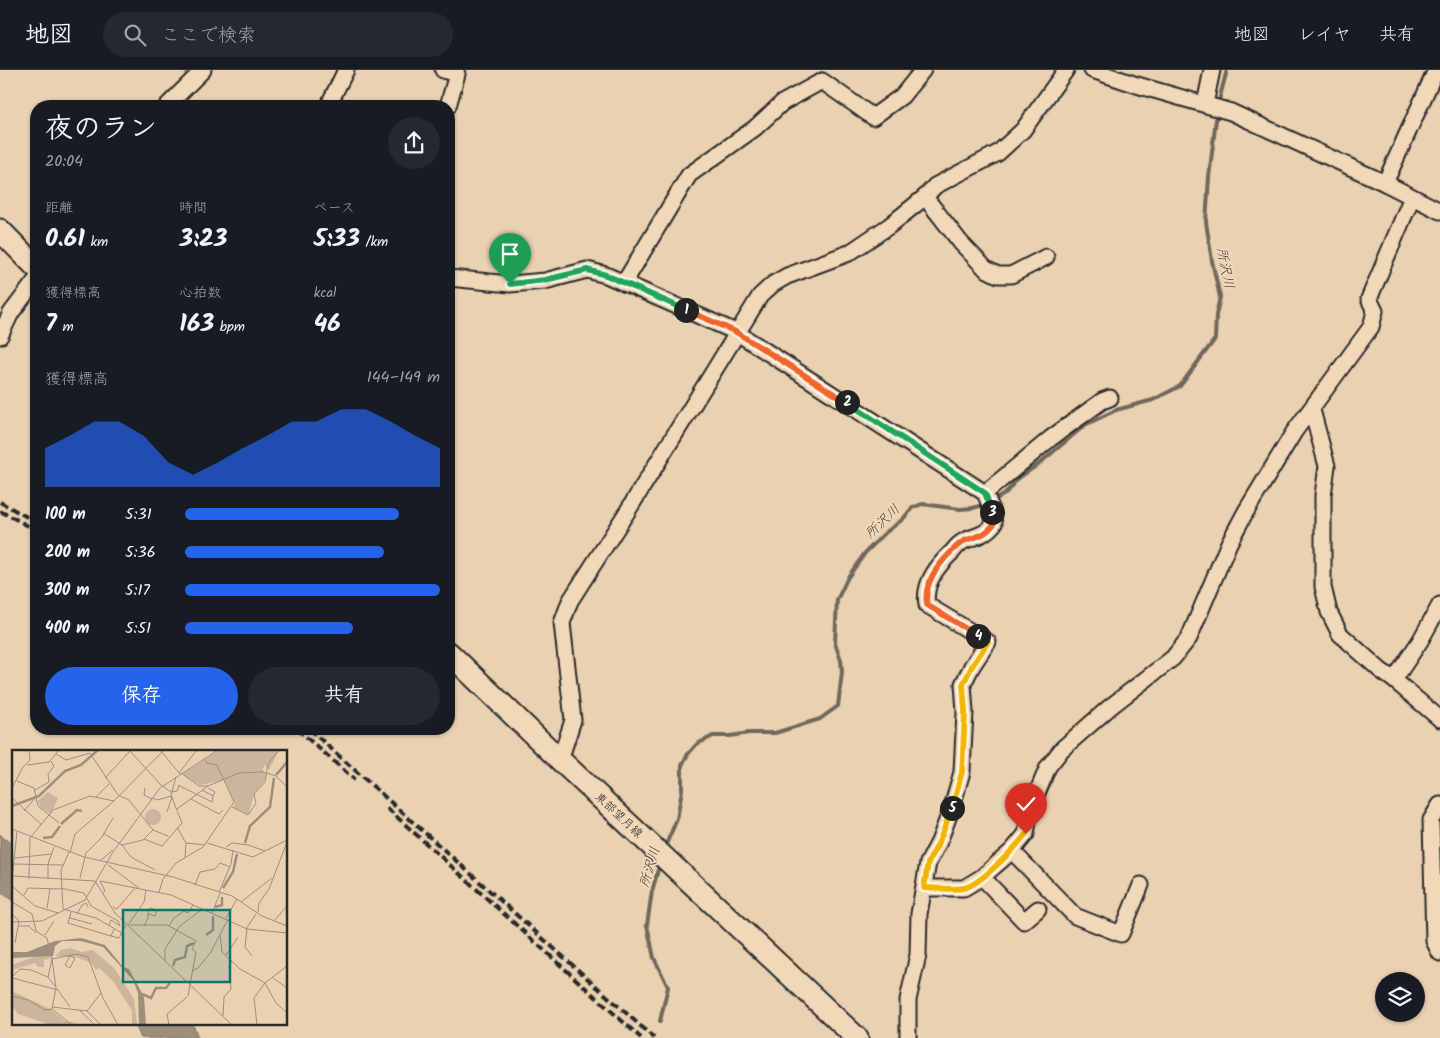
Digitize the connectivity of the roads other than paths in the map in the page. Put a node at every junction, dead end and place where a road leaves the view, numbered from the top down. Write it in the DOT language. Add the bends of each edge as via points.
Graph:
graph roads {
  1 [pos="203,70"];
  2 [pos="346,70"];
  3 [pos="443,70"];
  4 [pos="923,70"];
  5 [pos="1066,70"];
  6 [pos="1092,70"];
  7 [pos="1212,70"];
  8 [pos="1436,70"];
  9 [pos="173,100"];
  10 [pos="331,100"];
  11 [pos="450,100"];
  12 [pos="1205,104"];
  13 [pos="1385,183"];
  14 [pos="924,197"];
  15 [pos="1412,197"];
  16 [pos="1440,211"];
  17 [pos="0,230"];
  18 [pos="1046,258"];
  19 [pos="30,261"];
  20 [pos="455,279"];
  21 [pos="624,283"];
  22 [pos="30,286"];
  23 [pos="6,310"];
  24 [pos="736,332"];
  25 [pos="0,336"];
  26 [pos="1110,398"];
  27 [pos="1312,410"];
  28 [pos="985,493"];
  29 [pos="1440,605"];
  30 [pos="455,658"];
  31 [pos="1394,680"];
  32 [pos="1440,719"];
  33 [pos="560,760"];
  34 [pos="1440,805"];
  35 [pos="1012,851"];
  36 [pos="982,877"];
  37 [pos="1140,885"];
  38 [pos="924,888"];
  39 [pos="1038,909"];
  40 [pos="1440,953"];
  41 [pos="857,1038"];
  42 [pos="908,1038"];
  1 -- 9 [label="street"];
  2 -- 10 [label="street"];
  3 -- 11 [label="street" via="457,74"];
  4 -- 21 [label="street" via="902,96 873,117 822,82 782,103 755,128 689,176"];
  5 -- 14 [label="street" via="1022,130 998,153 934,186"];
  6 -- 12 [label="street"];
  7 -- 12 [label="street"];
  8 -- 13 [label="street"];
  12 -- 13 [label="street" via="1231,112"];
  13 -- 15 [label="street"];
  14 -- 18 [label="street" via="986,269 998,275 1011,275"];
  14 -- 24 [label="street" via="849,253 773,284 760,296"];
  15 -- 16 [label="street"];
  15 -- 27 [label="street" via="1368,299 1375,311 1371,327"];
  17 -- 19 [label="main road"];
  20 -- 21 [label="street" via="510,284 587,270"];
  21 -- 24 [label="street"];
  22 -- 23 [label="street"];
  23 -- 25 [label="street"];
  24 -- 28 [label="street"];
  24 -- 33 [label="street" via="570,601 562,623 573,720"];
  26 -- 28 [label="street" via="1051,438"];
  27 -- 31 [label="street" via="1327,466 1322,495 1322,587 1329,612 1340,634"];
  27 -- 35 [label="street" via="1294,432 1228,543 1189,638 1172,658 1062,749 1048,767 1030,810 1026,834"];
  28 -- 38 [label="street" via="994,524 987,533 962,542 940,563 930,580 926,599 927,605 988,642 963,684 962,772 939,842 928,863"];
  29 -- 31 [label="street"];
  30 -- 33 [label="main road, 東部望月線"];
  31 -- 32 [label="street"];
  33 -- 41 [label="main road, 東部望月線"];
  34 -- 40 [label="street" via="1430,820 1434,942"];
  35 -- 36 [label="street"];
  35 -- 37 [label="street" via="1075,916 1121,934"];
  36 -- 38 [label="street" via="964,888"];
  36 -- 39 [label="street" via="1024,921"];
  38 -- 42 [label="street" via="919,914 918,956 908,1000"];
}
